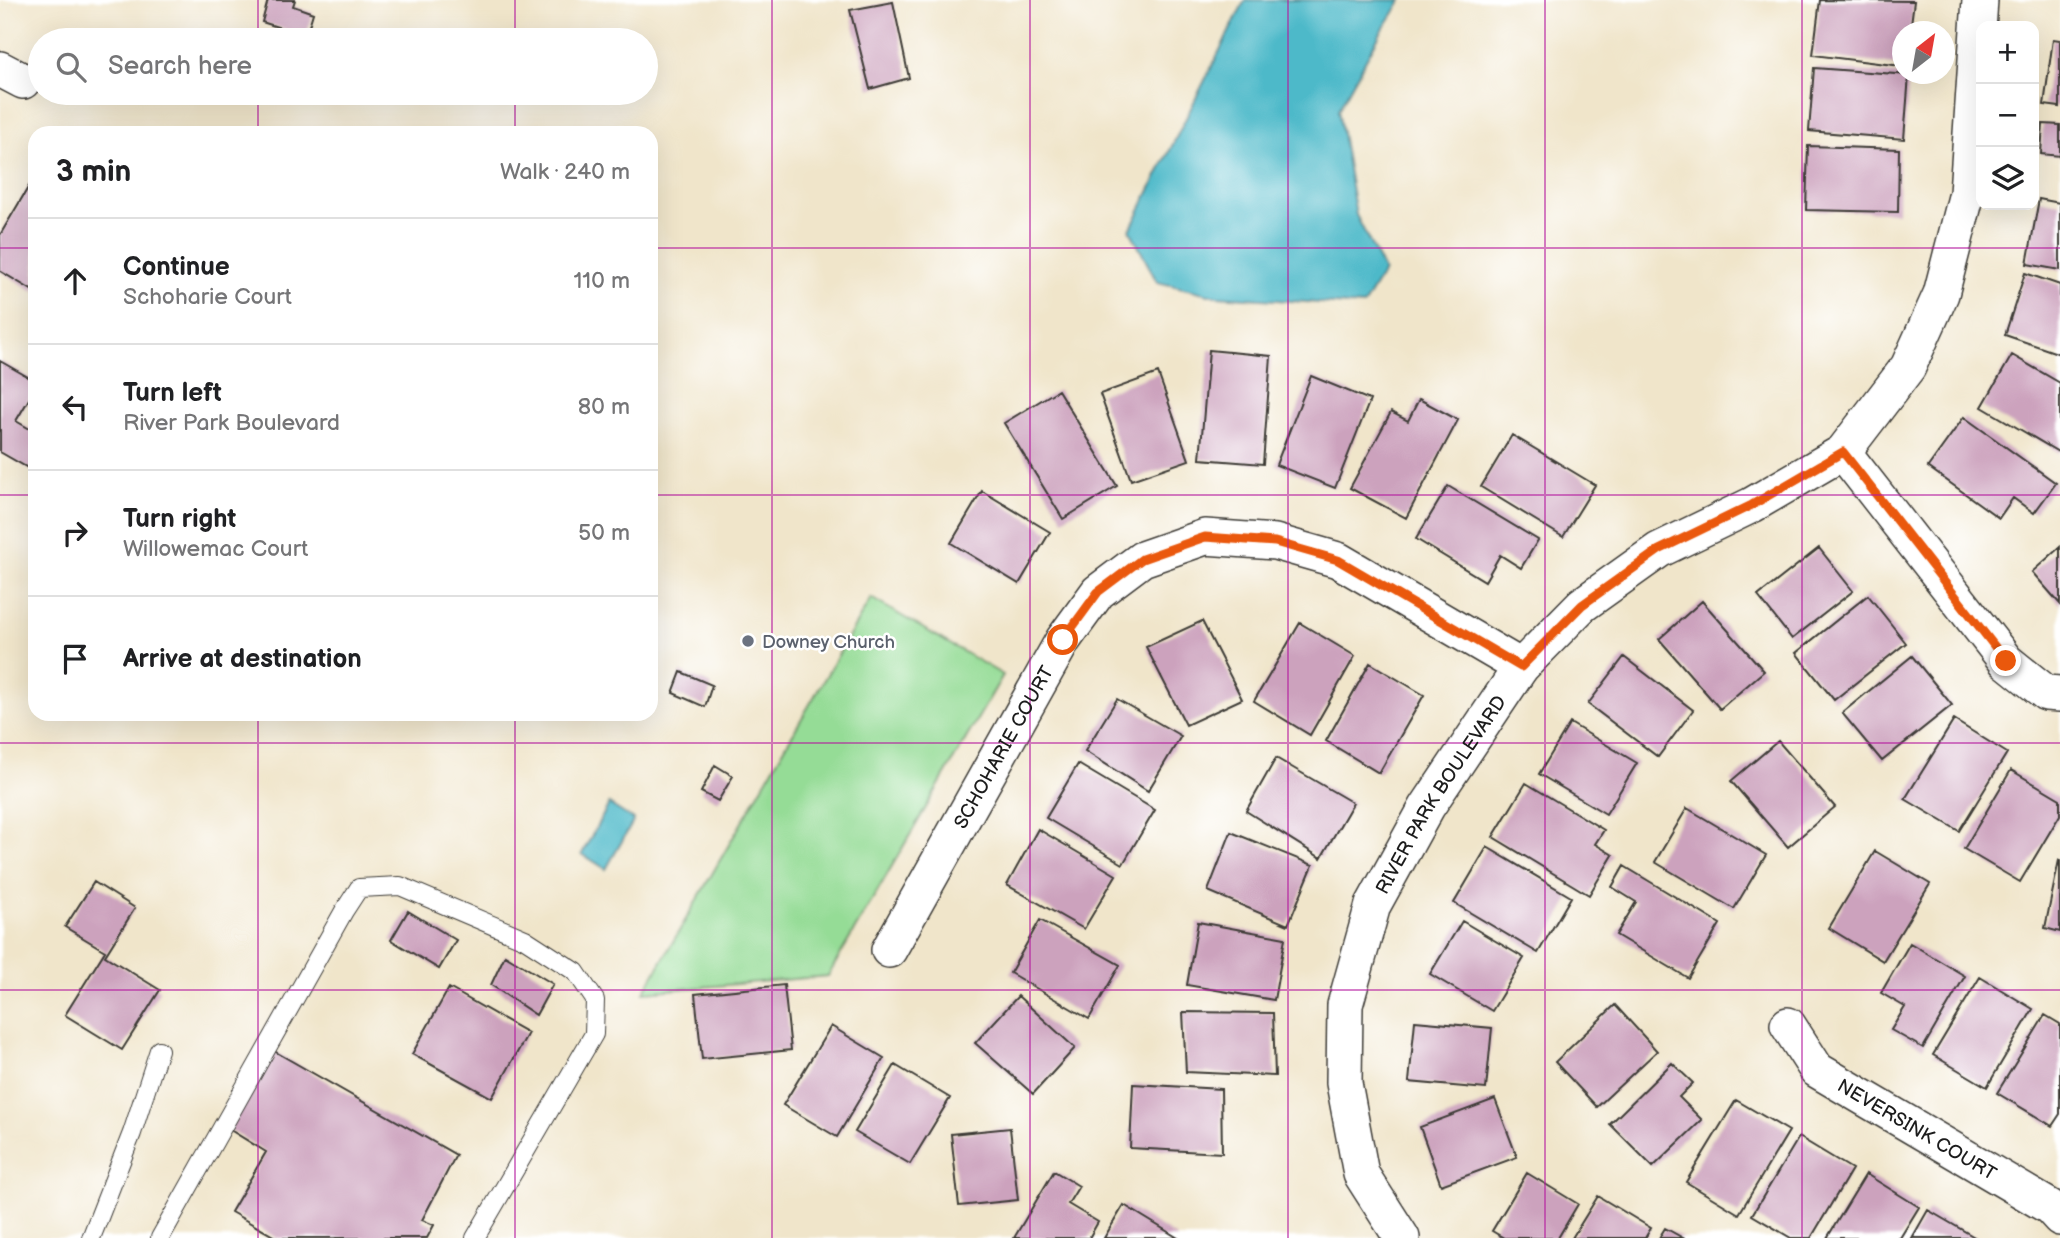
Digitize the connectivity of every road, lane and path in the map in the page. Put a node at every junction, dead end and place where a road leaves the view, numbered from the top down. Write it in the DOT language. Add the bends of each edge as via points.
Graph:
graph roads {
  1 [pos="1980,0"];
  2 [pos="1843,452"];
  3 [pos="1521,667"];
  4 [pos="2060,694"];
  5 [pos="889,950"];
  6 [pos="1788,1026"];
  7 [pos="159,1051"];
  8 [pos="2060,1218"];
  9 [pos="91,1238"];
  10 [pos="160,1238"];
  11 [pos="475,1238"];
  12 [pos="1402,1238"];
  1 -- 2 [label="street, RIVER PARK BOULEVARD" via="1967,193 1941,294 1908,367"];
  2 -- 3 [label="street, RIVER PARK BOULEVARD" via="1752,505 1659,550 1582,605"];
  2 -- 4 [label="street" via="2006,661 2046,693"];
  3 -- 5 [label="street, SCHOHARIE COURT" via="1338,560 1275,542 1205,537 1142,559 1098,592 1063,640"];
  3 -- 12 [label="street, RIVER PARK BOULEVARD" via="1427,807 1373,905 1345,1005 1344,1083 1362,1174"];
  6 -- 8 [label="street, NEVERSINK COURT" via="1817,1070 2050,1207"];
  7 -- 9 [label="lane"];
  10 -- 11 [label="lane" via="359,888 400,886 525,939 576,972 595,1000 594,1034"];
}
